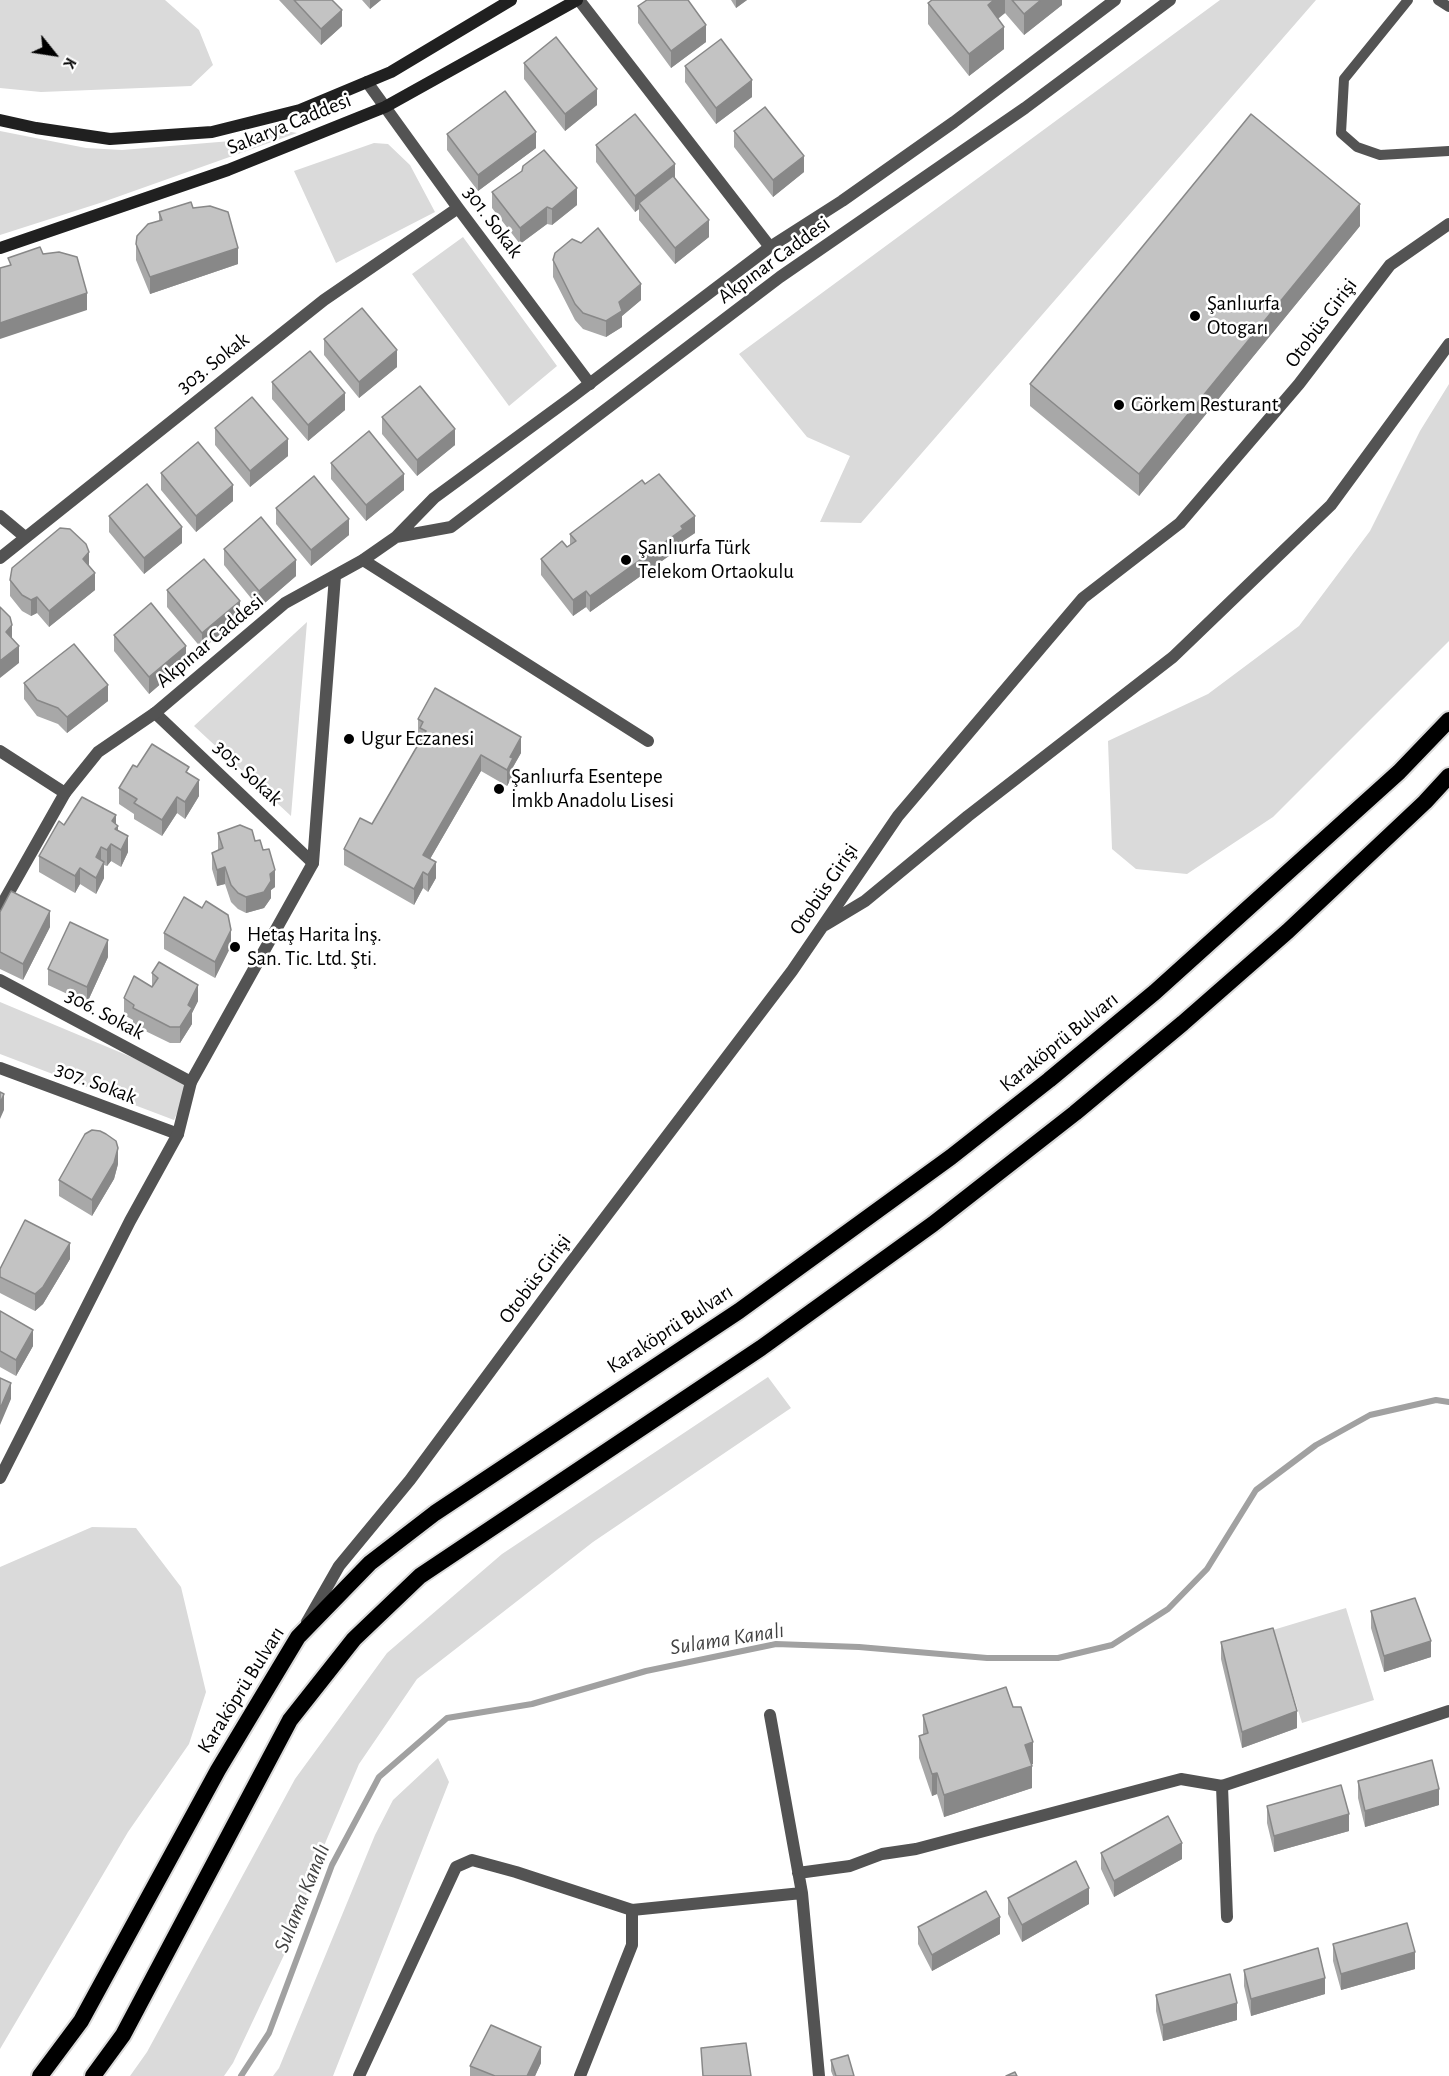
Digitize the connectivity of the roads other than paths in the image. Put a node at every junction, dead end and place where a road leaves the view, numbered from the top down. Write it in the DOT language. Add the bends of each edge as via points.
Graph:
graph roads {
  1 [pos="511,0"];
  2 [pos="578,0"];
  3 [pos="1115,0"];
  4 [pos="1170,0"];
  5 [pos="1408,0"];
  6 [pos="1438,0"];
  7 [pos="1449,7"];
  8 [pos="367,82"];
  9 [pos="385,107"];
  10 [pos="0,120"];
  11 [pos="1449,151"];
  12 [pos="458,208"];
  13 [pos="1449,224"];
  14 [pos="770,247"];
  15 [pos="0,248"];
  16 [pos="1449,344"];
  17 [pos="590,384"];
  18 [pos="0,516"];
  19 [pos="25,537"];
  20 [pos="396,537"];
  21 [pos="0,558"];
  22 [pos="363,560"];
  23 [pos="336,576"];
  24 [pos="155,712"];
  25 [pos="1449,720"];
  26 [pos="648,741"];
  27 [pos="0,751"];
  28 [pos="1449,776"];
  29 [pos="64,793"];
  30 [pos="313,862"];
  31 [pos="0,908"];
  32 [pos="821,927"];
  33 [pos="0,980"];
  34 [pos="0,1068"];
  35 [pos="191,1082"];
  36 [pos="178,1134"];
  37 [pos="0,1478"];
  38 [pos="298,1637"];
  39 [pos="1449,1711"];
  40 [pos="770,1715"];
  41 [pos="1222,1786"];
  42 [pos="798,1873"];
  43 [pos="802,1893"];
  44 [pos="632,1910"];
  45 [pos="1227,1917"];
  46 [pos="40,2076"];
  47 [pos="93,2076"];
  48 [pos="359,2076"];
  49 [pos="580,2076"];
  50 [pos="819,2076"];
  1 -- 8 [label="main road, Sakarya Caddesi"];
  2 -- 9 [label="main road, Sakarya Caddesi"];
  2 -- 14 [label="street"];
  3 -- 14 [label="street, Akpınar Caddesi" via="954,122"];
  4 -- 20 [label="street, Akpınar Caddesi" via="1025,108 780,277 451,527"];
  5 -- 11 [label="lane" via="1344,79 1341,133 1357,147 1380,155"];
  6 -- 7 [label="lane"];
  8 -- 9 [label="street, 301. Sokak"];
  8 -- 10 [label="main road, Sakarya Caddesi" via="300,110 212,132 111,139"];
  9 -- 12 [label="street, 301. Sokak"];
  9 -- 15 [label="main road, Sakarya Caddesi" via="228,170"];
  12 -- 17 [label="street, 301. Sokak"];
  12 -- 19 [label="street, 303. Sokak" via="324,300"];
  13 -- 32 [label="street, Otobüs Girişi" via="1390,265 1299,384 1180,523 1083,598 898,816"];
  14 -- 17 [label="street, Akpınar Caddesi"];
  16 -- 32 [label="street" via="1331,505 1173,657 865,901"];
  17 -- 20 [label="street, Akpınar Caddesi" via="434,498"];
  18 -- 19 [label="street"];
  19 -- 21 [label="street, 303. Sokak"];
  20 -- 22 [label="street, Akpınar Caddesi"];
  22 -- 23 [label="street, Akpınar Caddesi"];
  22 -- 26 [label="street"];
  23 -- 24 [label="street, Akpınar Caddesi" via="285,603"];
  23 -- 30 [label="street"];
  24 -- 29 [label="street, Akpınar Caddesi" via="98,752"];
  24 -- 30 [label="street, 305. Sokak"];
  25 -- 38 [label="highway, Karaköprü Bulvarı" via="1399,772 1255,904 1049,1080 951,1157 739,1311 435,1513 370,1563"];
  27 -- 29 [label="street"];
  28 -- 47 [label="highway" via="1288,931 1057,1127 933,1224 761,1348 420,1576 354,1639 290,1720 123,2035"];
  29 -- 31 [label="street"];
  30 -- 35 [label="street"];
  32 -- 38 [label="street, Otobüs Girişi" via="410,1480 339,1566"];
  33 -- 35 [label="street, 306. Sokak"];
  34 -- 36 [label="street, 307. Sokak"];
  35 -- 36 [label="street"];
  36 -- 37 [label="street"];
  38 -- 46 [label="highway, Karaköprü Bulvarı" via="218,1770 81,2021"];
  39 -- 41 [label="street"];
  40 -- 42 [label="street"];
  41 -- 42 [label="street" via="1181,1779 882,1854 850,1866"];
  41 -- 45 [label="street"];
  42 -- 43 [label="street"];
  43 -- 44 [label="street"];
  43 -- 50 [label="street"];
  44 -- 48 [label="street" via="472,1860 456,1867"];
  44 -- 49 [label="street" via="632,1945"];
}
